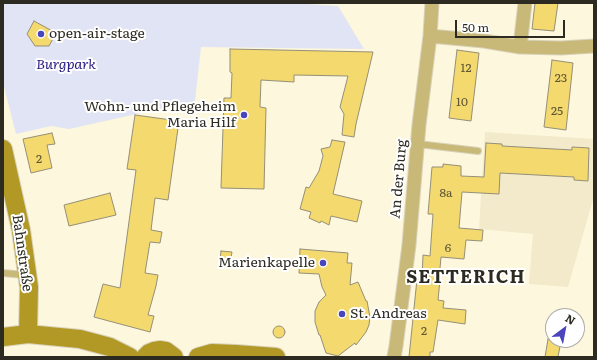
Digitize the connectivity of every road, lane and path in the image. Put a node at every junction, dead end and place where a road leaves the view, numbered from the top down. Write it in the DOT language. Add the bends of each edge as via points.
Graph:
graph roads {
  1 [pos="432,3"];
  2 [pos="524,3"];
  3 [pos="430,36"];
  4 [pos="594,46"];
  5 [pos="520,47"];
  6 [pos="418,144"];
  7 [pos="3,149"];
  8 [pos="478,151"];
  9 [pos="3,273"];
  10 [pos="27,275"];
  11 [pos="28,334"];
  12 [pos="3,337"];
  13 [pos="130,357"];
  14 [pos="145,357"];
  15 [pos="174,357"];
  16 [pos="198,357"];
  17 [pos="276,357"];
  18 [pos="394,357"];
  1 -- 3 [label="street, An der Burg"];
  2 -- 5 [label="street"];
  3 -- 5 [label="street"];
  3 -- 6 [label="street, An der Burg"];
  4 -- 5 [label="street"];
  6 -- 8 [label="lane"];
  6 -- 18 [label="street, An der Burg" via="409,244"];
  7 -- 10 [label="main road, Bahnstraße" via="21,230"];
  9 -- 10 [label="lane"];
  10 -- 11 [label="main road, Bahnstraße"];
  11 -- 12 [label="main road"];
  11 -- 13 [label="main road" via="80,339 110,347"];
  14 -- 15 [label="main road" via="160,350"];
  16 -- 17 [label="main road" via="212,353"];
}
